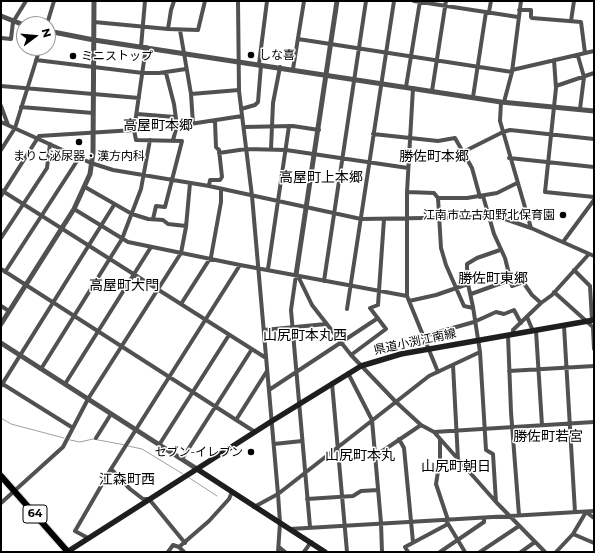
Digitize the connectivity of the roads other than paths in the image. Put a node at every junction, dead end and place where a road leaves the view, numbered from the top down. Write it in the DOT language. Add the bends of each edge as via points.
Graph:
graph roads {
  1 [pos="26,1"];
  2 [pos="54,1"];
  3 [pos="94,1"];
  4 [pos="145,1"];
  5 [pos="174,1"];
  6 [pos="205,1"];
  7 [pos="238,1"];
  8 [pos="267,1"];
  9 [pos="304,1"];
  10 [pos="337,1"];
  11 [pos="366,1"];
  12 [pos="394,1"];
  13 [pos="414,1"];
  14 [pos="420,1"];
  15 [pos="491,1"];
  16 [pos="521,1"];
  17 [pos="574,1"];
  18 [pos="445,3"];
  19 [pos="519,10"];
  20 [pos="488,12"];
  21 [pos="1,16"];
  22 [pos="49,16"];
  23 [pos="518,17"];
  24 [pos="571,21"];
  25 [pos="13,22"];
  26 [pos="94,22"];
  27 [pos="16,23"];
  28 [pos="143,27"];
  29 [pos="168,29"];
  30 [pos="180,30"];
  31 [pos="56,33"];
  32 [pos="1,38"];
  33 [pos="298,39"];
  34 [pos="94,40"];
  35 [pos="331,44"];
  36 [pos="143,47"];
  37 [pos="359,49"];
  38 [pos="594,51"];
  39 [pos="386,52"];
  40 [pos="182,53"];
  41 [pos="585,53"];
  42 [pos="37,56"];
  43 [pos="411,56"];
  44 [pos="578,56"];
  45 [pos="36,60"];
  46 [pos="436,60"];
  47 [pos="554,60"];
  48 [pos="237,62"];
  49 [pos="260,64"];
  50 [pos="280,67"];
  51 [pos="478,67"];
  52 [pos="93,68"];
  53 [pos="186,69"];
  54 [pos="293,69"];
  55 [pos="512,71"];
  56 [pos="143,73"];
  57 [pos="166,73"];
  58 [pos="594,73"];
  59 [pos="327,74"];
  60 [pos="583,76"];
  61 [pos="354,79"];
  62 [pos="381,82"];
  63 [pos="1,86"];
  64 [pos="556,86"];
  65 [pos="406,87"];
  66 [pos="414,88"];
  67 [pos="27,89"];
  68 [pos="239,90"];
  69 [pos="432,91"];
  70 [pos="190,94"];
  71 [pos="94,95"];
  72 [pos="473,97"];
  73 [pos="139,98"];
  74 [pos="503,102"];
  75 [pos="1,106"];
  76 [pos="554,106"];
  77 [pos="22,107"];
  78 [pos="241,109"];
  79 [pos="580,109"];
  80 [pos="594,111"];
  81 [pos="93,113"];
  82 [pos="137,114"];
  83 [pos="242,116"];
  84 [pos="175,117"];
  85 [pos="215,121"];
  86 [pos="1,122"];
  87 [pos="193,124"];
  88 [pos="8,125"];
  89 [pos="272,125"];
  90 [pos="177,126"];
  91 [pos="289,126"];
  92 [pos="244,127"];
  93 [pos="15,128"];
  94 [pos="134,130"];
  95 [pos="318,130"];
  96 [pos="93,132"];
  97 [pos="503,132"];
  98 [pos="373,134"];
  99 [pos="551,135"];
  100 [pos="37,138"];
  101 [pos="411,139"];
  102 [pos="594,139"];
  103 [pos="150,140"];
  104 [pos="173,140"];
  105 [pos="50,144"];
  106 [pos="246,149"];
  107 [pos="271,149"];
  108 [pos="1,150"];
  109 [pos="286,150"];
  110 [pos="463,152"];
  111 [pos="219,153"];
  112 [pos="315,154"];
  113 [pos="79,158"];
  114 [pos="510,158"];
  115 [pos="343,159"];
  116 [pos="369,162"];
  117 [pos="548,162"];
  118 [pos="92,163"];
  119 [pos="594,167"];
  120 [pos="408,168"];
  121 [pos="145,176"];
  122 [pos="171,180"];
  123 [pos="517,182"];
  124 [pos="190,183"];
  125 [pos="209,186"];
  126 [pos="85,187"];
  127 [pos="221,189"];
  128 [pos="2,192"];
  129 [pos="407,192"];
  130 [pos="252,196"];
  131 [pos="482,196"];
  132 [pos="438,198"];
  133 [pos="594,198"];
  134 [pos="278,202"];
  135 [pos="24,204"];
  136 [pos="114,205"];
  137 [pos="306,208"];
  138 [pos="74,209"];
  139 [pos="132,214"];
  140 [pos="334,215"];
  141 [pos="42,216"];
  142 [pos="488,217"];
  143 [pos="439,218"];
  144 [pos="153,219"];
  145 [pos="361,219"];
  146 [pos="384,219"];
  147 [pos="407,219"];
  148 [pos="101,225"];
  149 [pos="186,226"];
  150 [pos="62,228"];
  151 [pos="531,228"];
  152 [pos="1,238"];
  153 [pos="122,240"];
  154 [pos="563,242"];
  155 [pos="88,245"];
  156 [pos="151,247"];
  157 [pos="500,250"];
  158 [pos="181,253"];
  159 [pos="589,254"];
  160 [pos="594,256"];
  161 [pos="110,258"];
  162 [pos="210,259"];
  163 [pos="240,265"];
  164 [pos="258,268"];
  165 [pos="268,269"];
  166 [pos="1,270"];
  167 [pos="574,270"];
  168 [pos="5,272"];
  169 [pos="134,274"];
  170 [pos="297,276"];
  171 [pos="510,280"];
  172 [pos="324,281"];
  173 [pos="468,284"];
  174 [pos="26,285"];
  175 [pos="351,286"];
  176 [pos="456,287"];
  177 [pos="158,289"];
  178 [pos="379,291"];
  179 [pos="554,292"];
  180 [pos="471,294"];
  181 [pos="407,296"];
  182 [pos="410,301"];
  183 [pos="53,302"];
  184 [pos="541,303"];
  185 [pos="181,304"];
  186 [pos="1,306"];
  187 [pos="473,308"];
  188 [pos="347,309"];
  189 [pos="9,311"];
  190 [pos="74,316"];
  191 [pos="527,317"];
  192 [pos="378,318"];
  193 [pos="205,320"];
  194 [pos="593,320"];
  195 [pos="474,322"];
  196 [pos="585,322"];
  197 [pos="521,323"];
  198 [pos="1,324"];
  199 [pos="326,324"];
  200 [pos="564,326"];
  201 [pos="293,327"];
  202 [pos="593,328"];
  203 [pos="264,330"];
  204 [pos="535,331"];
  205 [pos="98,332"];
  206 [pos="229,335"];
  207 [pos="510,335"];
  208 [pos="424,336"];
  209 [pos="478,340"];
  210 [pos="1,344"];
  211 [pos="341,344"];
  212 [pos="122,347"];
  213 [pos="252,349"];
  214 [pos="429,349"];
  215 [pos="594,349"];
  216 [pos="480,352"];
  217 [pos="351,355"];
  218 [pos="20,356"];
  219 [pos="266,358"];
  220 [pos="453,365"];
  221 [pos="361,366"];
  222 [pos="594,366"];
  223 [pos="567,368"];
  224 [pos="41,369"];
  225 [pos="538,370"];
  226 [pos="267,371"];
  227 [pos="509,371"];
  228 [pos="297,372"];
  229 [pos="438,372"];
  230 [pos="348,373"];
  231 [pos="169,377"];
  232 [pos="332,383"];
  233 [pos="2,384"];
  234 [pos="65,384"];
  235 [pos="269,390"];
  236 [pos="193,392"];
  237 [pos="88,399"];
  238 [pos="396,402"];
  239 [pos="299,404"];
  240 [pos="216,407"];
  241 [pos="111,414"];
  242 [pos="236,420"];
  243 [pos="372,420"];
  244 [pos="272,421"];
  245 [pos="594,422"];
  246 [pos="421,424"];
  247 [pos="570,424"];
  248 [pos="542,425"];
  249 [pos="513,427"];
  250 [pos="73,428"];
  251 [pos="485,429"];
  252 [pos="135,430"];
  253 [pos="456,431"];
  254 [pos="255,432"];
  255 [pos="434,432"];
  256 [pos="96,438"];
  257 [pos="399,439"];
  258 [pos="440,439"];
  259 [pos="302,441"];
  260 [pos="274,444"];
  261 [pos="159,445"];
  262 [pos="338,447"];
  263 [pos="375,456"];
  264 [pos="182,460"];
  265 [pos="458,461"];
  266 [pos="111,469"];
  267 [pos="197,469"];
  268 [pos="305,472"];
  269 [pos="1,476"];
  270 [pos="378,490"];
  271 [pos="14,491"];
  272 [pos="232,492"];
  273 [pos="278,494"];
  274 [pos="342,497"];
  275 [pos="149,499"];
  276 [pos="307,499"];
  277 [pos="1,502"];
  278 [pos="496,502"];
  279 [pos="254,507"];
  280 [pos="594,511"];
  281 [pos="575,512"];
  282 [pos="586,512"];
  283 [pos="519,515"];
  284 [pos="510,516"];
  285 [pos="484,518"];
  286 [pos="594,518"];
  287 [pos="448,521"];
  288 [pos="411,522"];
  289 [pos="280,523"];
  290 [pos="381,523"];
  291 [pos="344,525"];
  292 [pos="519,526"];
  293 [pos="310,527"];
  294 [pos="290,529"];
  295 [pos="573,534"];
  296 [pos="88,538"];
  297 [pos="458,540"];
  298 [pos="311,542"];
  299 [pos="413,542"];
  300 [pos="535,542"];
  301 [pos="185,543"];
  302 [pos="594,543"];
  303 [pos="179,547"];
  304 [pos="279,550"];
  305 [pos="68,552"];
  306 [pos="168,552"];
  307 [pos="184,552"];
  308 [pos="285,552"];
  309 [pos="304,552"];
  310 [pos="326,552"];
  311 [pos="347,552"];
  312 [pos="382,552"];
  313 [pos="408,552"];
  314 [pos="440,552"];
  315 [pos="465,552"];
  316 [pos="480,552"];
  317 [pos="521,552"];
  318 [pos="545,552"];
  319 [pos="556,552"];
  1 -- 25 [label="street"];
  2 -- 22 [label="street"];
  3 -- 26 [label="street"];
  4 -- 28 [label="street"];
  5 -- 29 [label="street"];
  6 -- 30 [label="street" via="198,30"];
  7 -- 48 [label="street"];
  8 -- 49 [label="street"];
  9 -- 33 [label="street"];
  10 -- 35 [label="street"];
  11 -- 37 [label="street"];
  12 -- 39 [label="street"];
  13 -- 14 [label="street"];
  14 -- 18 [label="street"];
  14 -- 43 [label="street"];
  15 -- 20 [label="street"];
  16 -- 19 [label="street"];
  17 -- 24 [label="street"];
  18 -- 20 [label="street"];
  18 -- 46 [label="street"];
  19 -- 23 [label="street"];
  19 -- 24 [label="street" via="531,10 532,18"];
  20 -- 23 [label="street"];
  20 -- 51 [label="street"];
  21 -- 25 [label="street"];
  23 -- 55 [label="street"];
  24 -- 41 [label="street" via="581,22"];
  25 -- 27 [label="street"];
  25 -- 32 [label="street" via="12,39"];
  26 -- 28 [label="street"];
  26 -- 34 [label="street"];
  28 -- 29 [label="street"];
  28 -- 36 [label="street"];
  29 -- 30 [label="street"];
  30 -- 40 [label="street"];
  31 -- 34 [label="street"];
  33 -- 35 [label="street"];
  33 -- 54 [label="street"];
  34 -- 36 [label="street"];
  34 -- 52 [label="street"];
  35 -- 37 [label="street"];
  35 -- 59 [label="street"];
  36 -- 40 [label="street"];
  36 -- 56 [label="street"];
  37 -- 39 [label="street"];
  37 -- 61 [label="street"];
  38 -- 41 [label="street"];
  39 -- 43 [label="street"];
  39 -- 62 [label="street"];
  40 -- 48 [label="street"];
  40 -- 53 [label="street"];
  41 -- 44 [label="street"];
  42 -- 45 [label="street"];
  43 -- 46 [label="street"];
  43 -- 65 [label="street"];
  44 -- 47 [label="street"];
  44 -- 60 [label="street"];
  45 -- 52 [label="street"];
  45 -- 67 [label="street"];
  46 -- 51 [label="street"];
  46 -- 69 [label="street"];
  47 -- 55 [label="street"];
  47 -- 64 [label="street"];
  48 -- 49 [label="street"];
  48 -- 68 [label="street"];
  49 -- 50 [label="street"];
  49 -- 78 [label="street" via="258,102"];
  50 -- 54 [label="street"];
  50 -- 89 [label="street"];
  51 -- 55 [label="street"];
  51 -- 72 [label="street"];
  52 -- 56 [label="street"];
  52 -- 71 [label="street"];
  53 -- 57 [label="street"];
  53 -- 70 [label="street"];
  54 -- 59 [label="street"];
  55 -- 74 [label="street"];
  56 -- 57 [label="street"];
  56 -- 73 [label="street"];
  57 -- 84 [label="street"];
  58 -- 60 [label="street"];
  59 -- 61 [label="street"];
  59 -- 95 [label="street"];
  60 -- 64 [label="street"];
  60 -- 79 [label="street"];
  61 -- 62 [label="street"];
  61 -- 115 [label="street"];
  62 -- 65 [label="street"];
  62 -- 98 [label="street"];
  63 -- 67 [label="street"];
  64 -- 76 [label="street"];
  65 -- 66 [label="street"];
  66 -- 69 [label="street"];
  66 -- 101 [label="street"];
  67 -- 71 [label="street"];
  67 -- 77 [label="street"];
  68 -- 70 [label="street"];
  68 -- 78 [label="street"];
  69 -- 72 [label="street"];
  70 -- 87 [label="street"];
  71 -- 73 [label="street"];
  71 -- 81 [label="street"];
  72 -- 74 [label="street"];
  73 -- 82 [label="street"];
  74 -- 76 [label="street"];
  74 -- 97 [label="street" via="500,122"];
  75 -- 88 [label="street"];
  76 -- 79 [label="street"];
  76 -- 99 [label="street"];
  77 -- 81 [label="street"];
  77 -- 93 [label="street"];
  78 -- 83 [label="street"];
  79 -- 80 [label="street"];
  81 -- 96 [label="street"];
  82 -- 84 [label="street"];
  82 -- 94 [label="street"];
  83 -- 85 [label="street"];
  83 -- 92 [label="street"];
  84 -- 90 [label="street"];
  85 -- 87 [label="street"];
  85 -- 111 [label="street" via="216,147"];
  86 -- 88 [label="street"];
  87 -- 90 [label="street"];
  88 -- 93 [label="street"];
  89 -- 91 [label="street"];
  89 -- 92 [label="street"];
  89 -- 107 [label="street"];
  90 -- 104 [label="street"];
  91 -- 95 [label="street"];
  91 -- 109 [label="street"];
  92 -- 106 [label="street"];
  93 -- 100 [label="street"];
  93 -- 108 [label="street"];
  94 -- 96 [label="street"];
  94 -- 103 [label="street" via="136,140"];
  95 -- 112 [label="street"];
  96 -- 100 [label="street"];
  96 -- 118 [label="street"];
  97 -- 99 [label="street" via="510,130"];
  97 -- 110 [label="street"];
  97 -- 114 [label="street"];
  98 -- 101 [label="street"];
  98 -- 116 [label="street"];
  99 -- 102 [label="street"];
  99 -- 117 [label="street"];
  100 -- 105 [label="street"];
  100 -- 128 [label="street"];
  101 -- 110 [label="street" via="438,141 455,138"];
  101 -- 120 [label="street"];
  103 -- 104 [label="street"];
  103 -- 121 [label="street"];
  104 -- 122 [label="street" via="182,141"];
  105 -- 113 [label="street"];
  105 -- 135 [label="street" via="47,168"];
  106 -- 107 [label="street"];
  106 -- 111 [label="street"];
  106 -- 130 [label="street"];
  107 -- 109 [label="street"];
  109 -- 112 [label="street"];
  109 -- 134 [label="street"];
  110 -- 131 [label="street" via="476,176"];
  111 -- 125 [label="street" via="222,177 220,180 210,180"];
  112 -- 115 [label="street"];
  112 -- 137 [label="street"];
  113 -- 118 [label="street"];
  113 -- 141 [label="street"];
  114 -- 117 [label="street"];
  114 -- 123 [label="street"];
  115 -- 116 [label="street"];
  115 -- 140 [label="street"];
  116 -- 120 [label="street"];
  116 -- 145 [label="street"];
  117 -- 119 [label="street"];
  117 -- 133 [label="street" via="545,192"];
  118 -- 121 [label="street"];
  118 -- 126 [label="street"];
  120 -- 129 [label="street"];
  121 -- 122 [label="street"];
  121 -- 139 [label="street"];
  122 -- 124 [label="street"];
  122 -- 144 [label="street" via="165,207 156,206"];
  123 -- 131 [label="street" via="506,189"];
  123 -- 151 [label="street"];
  124 -- 125 [label="street"];
  124 -- 149 [label="street"];
  125 -- 127 [label="street"];
  126 -- 136 [label="street"];
  126 -- 138 [label="street"];
  127 -- 130 [label="street"];
  127 -- 162 [label="street" via="221,202"];
  128 -- 135 [label="street"];
  129 -- 132 [label="street" via="434,193"];
  129 -- 147 [label="street"];
  130 -- 134 [label="street"];
  130 -- 164 [label="street"];
  131 -- 132 [label="street"];
  131 -- 142 [label="street"];
  132 -- 143 [label="street"];
  133 -- 154 [label="street"];
  134 -- 137 [label="street"];
  134 -- 165 [label="street"];
  135 -- 141 [label="street"];
  135 -- 152 [label="street"];
  136 -- 139 [label="street"];
  136 -- 148 [label="street"];
  137 -- 140 [label="street"];
  137 -- 170 [label="street"];
  138 -- 148 [label="street"];
  138 -- 150 [label="street"];
  139 -- 144 [label="street"];
  139 -- 153 [label="street"];
  140 -- 145 [label="street"];
  140 -- 172 [label="street"];
  141 -- 150 [label="street"];
  141 -- 168 [label="street"];
  142 -- 143 [label="street"];
  142 -- 151 [label="street" via="509,220"];
  142 -- 157 [label="street"];
  143 -- 147 [label="street"];
  143 -- 176 [label="street" via="441,248"];
  144 -- 149 [label="street"];
  145 -- 146 [label="street"];
  145 -- 175 [label="street"];
  146 -- 147 [label="street"];
  146 -- 178 [label="street"];
  147 -- 181 [label="street"];
  148 -- 153 [label="street"];
  148 -- 155 [label="street"];
  149 -- 158 [label="street"];
  150 -- 155 [label="street"];
  150 -- 174 [label="street"];
  151 -- 154 [label="street"];
  153 -- 156 [label="street"];
  153 -- 161 [label="street"];
  154 -- 159 [label="street"];
  155 -- 161 [label="street"];
  155 -- 183 [label="street"];
  156 -- 158 [label="street"];
  156 -- 169 [label="street"];
  157 -- 171 [label="street"];
  157 -- 173 [label="street" via="467,264"];
  158 -- 162 [label="street"];
  158 -- 177 [label="street"];
  159 -- 160 [label="street"];
  159 -- 167 [label="street"];
  161 -- 169 [label="street"];
  161 -- 190 [label="street"];
  162 -- 163 [label="street"];
  162 -- 185 [label="street"];
  163 -- 164 [label="street"];
  163 -- 193 [label="street"];
  164 -- 165 [label="street"];
  164 -- 203 [label="street"];
  165 -- 170 [label="street"];
  166 -- 168 [label="street"];
  167 -- 179 [label="street"];
  167 -- 194 [label="street" via="590,286"];
  168 -- 174 [label="street"];
  169 -- 177 [label="street"];
  169 -- 205 [label="street"];
  170 -- 172 [label="street"];
  170 -- 199 [label="street" via="306,295"];
  170 -- 201 [label="street" via="291,310"];
  171 -- 180 [label="street"];
  171 -- 184 [label="street" via="512,286 522,282"];
  172 -- 175 [label="street"];
  173 -- 176 [label="street"];
  173 -- 180 [label="street"];
  174 -- 183 [label="street"];
  174 -- 189 [label="street"];
  175 -- 178 [label="street"];
  175 -- 188 [label="street"];
  176 -- 182 [label="street"];
  176 -- 187 [label="street" via="464,306"];
  177 -- 185 [label="street"];
  177 -- 212 [label="street"];
  178 -- 181 [label="street"];
  178 -- 192 [label="street" via="378,305 370,308"];
  179 -- 184 [label="street"];
  179 -- 196 [label="street"];
  180 -- 187 [label="street"];
  181 -- 182 [label="street"];
  182 -- 208 [label="street"];
  183 -- 190 [label="street"];
  183 -- 218 [label="street"];
  184 -- 191 [label="street"];
  185 -- 193 [label="street"];
  186 -- 189 [label="street"];
  187 -- 195 [label="street"];
  189 -- 198 [label="street"];
  190 -- 205 [label="street"];
  190 -- 224 [label="street"];
  191 -- 197 [label="street"];
  191 -- 204 [label="street"];
  192 -- 211 [label="street"];
  192 -- 217 [label="street" via="386,329"];
  193 -- 206 [label="street"];
  193 -- 231 [label="street"];
  194 -- 196 [label="main road, 県道小渕江南線"];
  195 -- 197 [label="street" via="496,312 504,314 514,310"];
  195 -- 208 [label="street"];
  195 -- 209 [label="street"];
  196 -- 200 [label="main road, 県道小渕江南線"];
  196 -- 202 [label="street"];
  197 -- 207 [label="street"];
  199 -- 201 [label="street"];
  199 -- 211 [label="street"];
  200 -- 204 [label="main road, 県道小渕江南線"];
  200 -- 223 [label="street"];
  201 -- 203 [label="street"];
  201 -- 228 [label="street"];
  202 -- 215 [label="street"];
  203 -- 219 [label="street"];
  204 -- 207 [label="main road, 県道小渕江南線"];
  204 -- 225 [label="street"];
  205 -- 212 [label="street"];
  205 -- 234 [label="street"];
  206 -- 213 [label="street"];
  206 -- 236 [label="street"];
  207 -- 209 [label="main road, 県道小渕江南線"];
  207 -- 227 [label="street"];
  208 -- 214 [label="street"];
  209 -- 214 [label="main road, 県道小渕江南線"];
  209 -- 216 [label="street"];
  210 -- 218 [label="street"];
  211 -- 217 [label="street"];
  211 -- 228 [label="street"];
  212 -- 231 [label="street"];
  212 -- 237 [label="street"];
  213 -- 219 [label="street"];
  213 -- 240 [label="street"];
  214 -- 221 [label="main road, 県道小渕江南線"];
  214 -- 229 [label="street"];
  216 -- 220 [label="street"];
  216 -- 251 [label="street"];
  217 -- 221 [label="street"];
  218 -- 224 [label="street"];
  218 -- 233 [label="street"];
  219 -- 226 [label="street"];
  220 -- 229 [label="street"];
  220 -- 253 [label="street"];
  221 -- 230 [label="main road, 県道小渕江南線"];
  221 -- 238 [label="street"];
  222 -- 223 [label="street"];
  223 -- 225 [label="street"];
  223 -- 247 [label="street"];
  224 -- 234 [label="street"];
  225 -- 227 [label="street"];
  225 -- 248 [label="street"];
  226 -- 235 [label="street"];
  226 -- 242 [label="street"];
  227 -- 249 [label="street"];
  228 -- 235 [label="street"];
  228 -- 239 [label="street"];
  229 -- 238 [label="street" via="428,376"];
  230 -- 232 [label="main road, 県道小渕江南線"];
  230 -- 243 [label="street"];
  231 -- 236 [label="street"];
  231 -- 252 [label="street"];
  232 -- 239 [label="main road, 県道小渕江南線"];
  232 -- 262 [label="street"];
  233 -- 250 [label="street"];
  234 -- 237 [label="street"];
  235 -- 244 [label="street"];
  236 -- 240 [label="street"];
  236 -- 261 [label="street"];
  237 -- 241 [label="street"];
  237 -- 250 [label="street"];
  238 -- 243 [label="street"];
  238 -- 246 [label="street"];
  239 -- 244 [label="main road, 県道小渕江南線"];
  239 -- 259 [label="street"];
  240 -- 242 [label="street"];
  240 -- 264 [label="street"];
  241 -- 252 [label="street"];
  241 -- 256 [label="street"];
  242 -- 254 [label="street"];
  243 -- 262 [label="street"];
  243 -- 263 [label="street"];
  244 -- 254 [label="main road, 県道小渕江南線"];
  244 -- 260 [label="street"];
  245 -- 247 [label="street"];
  246 -- 255 [label="street"];
  246 -- 257 [label="street"];
  247 -- 248 [label="street"];
  247 -- 281 [label="street"];
  248 -- 249 [label="street"];
  249 -- 251 [label="street"];
  249 -- 283 [label="street"];
  250 -- 271 [label="street" via="63,447"];
  251 -- 253 [label="street"];
  251 -- 278 [label="street" via="486,450 493,454"];
  252 -- 261 [label="street"];
  252 -- 266 [label="street"];
  253 -- 255 [label="street"];
  253 -- 265 [label="street"];
  254 -- 267 [label="main road, 県道小渕江南線"];
  255 -- 258 [label="street"];
  257 -- 263 [label="street"];
  257 -- 288 [label="street" via="404,448"];
  258 -- 265 [label="street"];
  258 -- 287 [label="street" via="436,484"];
  259 -- 260 [label="street"];
  259 -- 268 [label="street"];
  260 -- 273 [label="street"];
  261 -- 264 [label="street"];
  262 -- 268 [label="street"];
  262 -- 274 [label="street"];
  263 -- 270 [label="street"];
  264 -- 267 [label="street"];
  265 -- 278 [label="street"];
  266 -- 275 [label="street" via="130,490 143,499"];
  266 -- 296 [label="street" via="75,531"];
  267 -- 272 [label="main road"];
  267 -- 275 [label="main road, 県道小渕江南線"];
  268 -- 273 [label="street"];
  268 -- 276 [label="street"];
  269 -- 271 [label="main road, 64"];
  270 -- 274 [label="street" via="361,491 353,496"];
  270 -- 290 [label="street"];
  271 -- 277 [label="street"];
  271 -- 305 [label="main road, 64"];
  272 -- 279 [label="main road"];
  272 -- 301 [label="street" via="209,521"];
  273 -- 279 [label="street"];
  273 -- 289 [label="street"];
  274 -- 276 [label="street"];
  274 -- 291 [label="street"];
  275 -- 296 [label="main road, 県道小渕江南線"];
  275 -- 301 [label="street"];
  276 -- 293 [label="street"];
  278 -- 284 [label="street"];
  279 -- 289 [label="main road"];
  280 -- 282 [label="street"];
  281 -- 282 [label="street"];
  281 -- 283 [label="street"];
  282 -- 286 [label="street"];
  282 -- 295 [label="street"];
  283 -- 284 [label="street"];
  284 -- 285 [label="street"];
  284 -- 292 [label="street"];
  285 -- 287 [label="street"];
  285 -- 297 [label="street" via="484,522"];
  287 -- 288 [label="street"];
  287 -- 297 [label="street"];
  287 -- 299 [label="street"];
  288 -- 290 [label="street"];
  288 -- 299 [label="street"];
  289 -- 294 [label="main road"];
  289 -- 304 [label="street"];
  290 -- 291 [label="street"];
  290 -- 312 [label="street"];
  291 -- 293 [label="street"];
  291 -- 311 [label="street"];
  292 -- 300 [label="street"];
  292 -- 316 [label="street"];
  293 -- 294 [label="street"];
  294 -- 298 [label="main road"];
  295 -- 302 [label="street"];
  295 -- 319 [label="street"];
  296 -- 305 [label="main road, 県道小渕江南線"];
  297 -- 314 [label="street"];
  297 -- 315 [label="street"];
  298 -- 309 [label="street"];
  298 -- 310 [label="main road"];
  299 -- 313 [label="street" via="405,547"];
  300 -- 317 [label="street"];
  300 -- 318 [label="street"];
  301 -- 303 [label="street"];
  303 -- 306 [label="street" via="173,545"];
  303 -- 307 [label="street"];
  304 -- 308 [label="street"];
}
